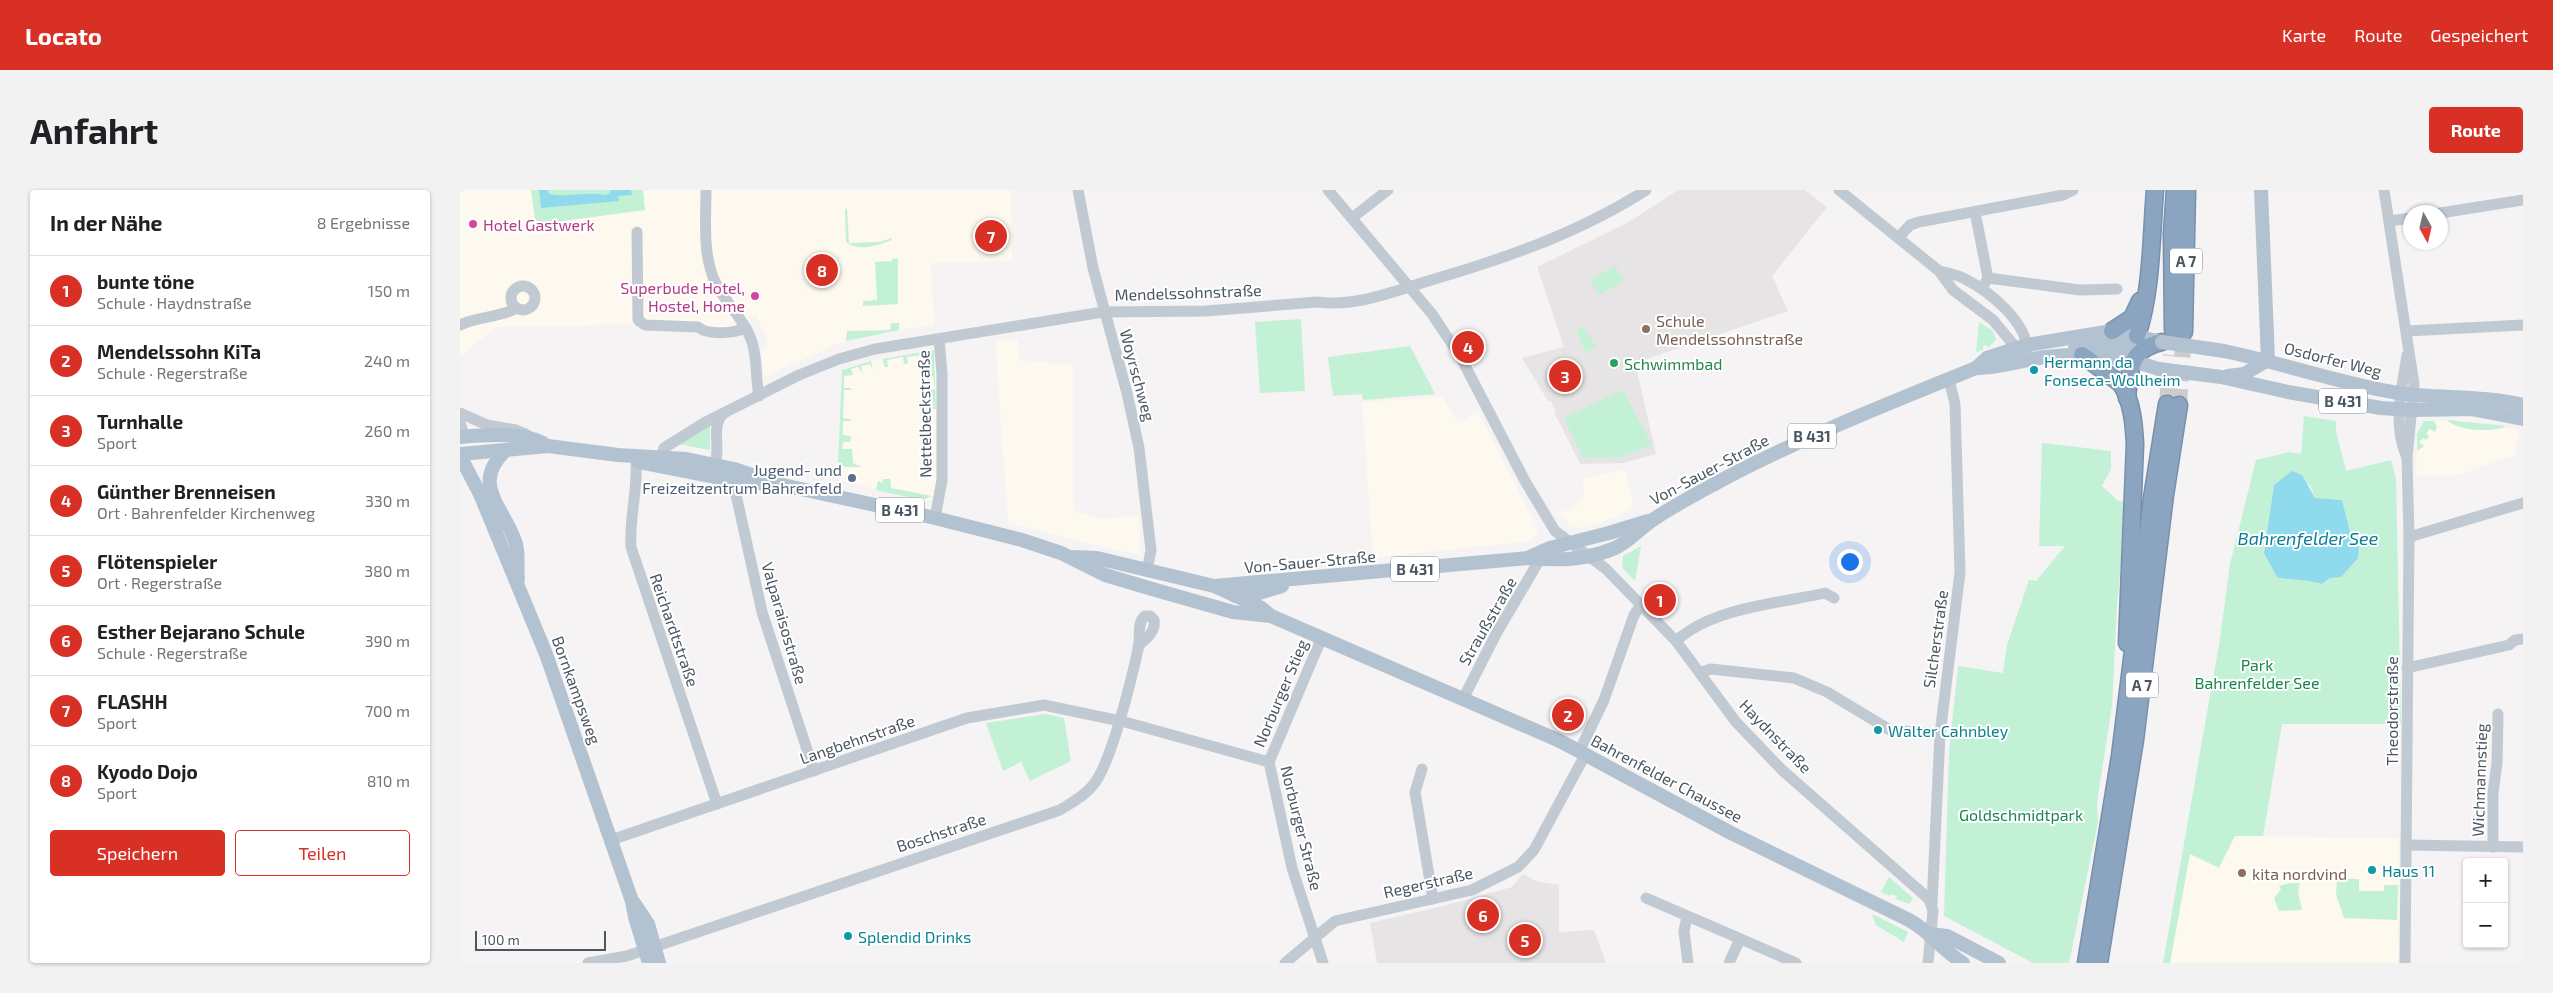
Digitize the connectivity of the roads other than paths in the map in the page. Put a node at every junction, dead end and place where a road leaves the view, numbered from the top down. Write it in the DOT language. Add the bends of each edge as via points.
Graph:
graph roads {
  1 [pos="706,190"];
  2 [pos="1078,190"];
  3 [pos="1328,190"];
  4 [pos="1388,190"];
  5 [pos="1646,190"];
  6 [pos="1839,190"];
  7 [pos="2073,190"];
  8 [pos="2156,190"];
  9 [pos="2175,190"];
  10 [pos="2187,190"];
  11 [pos="2261,190"];
  12 [pos="2384,190"];
  13 [pos="2523,200"];
  14 [pos="1976,212"];
  15 [pos="2448,212"];
  16 [pos="1352,218"];
  17 [pos="2403,219"];
  18 [pos="2390,221"];
  19 [pos="637,232"];
  20 [pos="1898,238"];
  21 [pos="1939,272"];
  22 [pos="2148,275"];
  23 [pos="1988,278"];
  24 [pos="1410,287"];
  25 [pos="1981,289"];
  26 [pos="2117,289"];
  27 [pos="1971,303"];
  28 [pos="517,308"];
  29 [pos="1103,312"];
  30 [pos="460,325"];
  31 [pos="2523,325"];
  32 [pos="746,328"];
  33 [pos="2112,331"];
  34 [pos="2407,331"];
  35 [pos="2173,335"];
  36 [pos="938,339"];
  37 [pos="2022,346"];
  38 [pos="2137,349"];
  39 [pos="2082,355"];
  40 [pos="2057,356"];
  41 [pos="2026,360"];
  42 [pos="2268,360"];
  43 [pos="1976,368"];
  44 [pos="2221,377"];
  45 [pos="1949,379"];
  46 [pos="2407,394"];
  47 [pos="759,396"];
  48 [pos="2127,398"];
  49 [pos="2523,405"];
  50 [pos="2405,410"];
  51 [pos="460,413"];
  52 [pos="725,413"];
  53 [pos="2523,418"];
  54 [pos="460,423"];
  55 [pos="463,437"];
  56 [pos="543,443"];
  57 [pos="463,454"];
  58 [pos="618,455"];
  59 [pos="661,457"];
  60 [pos="497,461"];
  61 [pos="636,461"];
  62 [pos="715,464"];
  63 [pos="671,469"];
  64 [pos="699,474"];
  65 [pos="736,481"];
  66 [pos="778,484"];
  67 [pos="2523,503"];
  68 [pos="502,518"];
  69 [pos="934,518"];
  70 [pos="1652,520"];
  71 [pos="1609,533"];
  72 [pos="2409,537"];
  73 [pos="1569,544"];
  74 [pos="506,556"];
  75 [pos="1071,557"];
  76 [pos="1588,557"];
  77 [pos="1540,559"];
  78 [pos="1147,571"];
  79 [pos="1301,579"];
  80 [pos="1214,586"];
  81 [pos="520,592"];
  82 [pos="1234,596"];
  83 [pos="1834,598"];
  84 [pos="1185,599"];
  85 [pos="1641,605"];
  86 [pos="1271,616"];
  87 [pos="1322,637"];
  88 [pos="2523,639"];
  89 [pos="1676,641"];
  90 [pos="1138,646"];
  91 [pos="2408,668"];
  92 [pos="1701,672"];
  93 [pos="2130,680"];
  94 [pos="1462,699"];
  95 [pos="2498,714"];
  96 [pos="1118,722"];
  97 [pos="1940,734"];
  98 [pos="1582,753"];
  99 [pos="1269,762"];
  100 [pos="1422,769"];
  101 [pos="814,771"];
  102 [pos="717,804"];
  103 [pos="611,840"];
  104 [pos="2406,845"];
  105 [pos="2493,846"];
  106 [pos="2523,847"];
  107 [pos="1646,898"];
  108 [pos="1434,899"];
  109 [pos="1932,904"];
  110 [pos="1687,917"];
  111 [pos="1931,934"];
  112 [pos="1315,936"];
  113 [pos="1740,939"];
  114 [pos="650,953"];
  115 [pos="1730,961"];
  116 [pos="588,963"];
  117 [pos="659,963"];
  118 [pos="1285,963"];
  119 [pos="1323,963"];
  120 [pos="1688,963"];
  121 [pos="1796,963"];
  122 [pos="1928,963"];
  123 [pos="1964,963"];
  124 [pos="1999,963"];
  125 [pos="2086,963"];
  126 [pos="2099,963"];
  127 [pos="2405,963"];
  1 -- 32 [label="street" via="709,266 717,286"];
  2 -- 29 [label="street, Woyrschweg"];
  3 -- 16 [label="street"];
  4 -- 16 [label="street"];
  5 -- 24 [label="street, Mendelssohnstraße" via="1528,248"];
  6 -- 20 [label="street"];
  7 -- 14 [label="street" via="2063,195"];
  8 -- 22 [label="highway"];
  9 -- 35 [label="highway, A 7"];
  10 -- 35 [label="highway, A 7"];
  11 -- 42 [label="main road"];
  12 -- 18 [label="street, Theodorstraße"];
  13 -- 15 [label="street"];
  14 -- 20 [label="street" via="1914,224"];
  14 -- 23 [label="street"];
  16 -- 24 [label="street"];
  17 -- 18 [label="street"];
  18 -- 34 [label="street, Theodorstraße"];
  19 -- 32 [label="street" via="638,320 645,326 698,327 716,332"];
  20 -- 21 [label="street"];
  21 -- 25 [label="street" via="1961,277"];
  21 -- 27 [label="street" via="1948,286"];
  22 -- 33 [label="highway" via="2136,313"];
  22 -- 38 [label="highway" via="2149,290"];
  23 -- 25 [label="street"];
  23 -- 26 [label="street" via="2080,290"];
  24 -- 29 [label="street, Mendelssohnstraße" via="1373,298 1334,304 1317,302 1206,311"];
  24 -- 73 [label="street" via="1460,356 1534,498 1555,531"];
  25 -- 27 [label="street"];
  25 -- 37 [label="street" via="2009,314 2020,329"];
  27 -- 37 [label="street"];
  28 -- 30 [label="street"];
  29 -- 36 [label="street, Mendelssohnstraße"];
  29 -- 78 [label="street, Woyrschweg" via="1139,448 1151,550"];
  31 -- 34 [label="street"];
  32 -- 47 [label="street" via="754,350"];
  33 -- 37 [label="main road, B 431"];
  33 -- 38 [label="main road, B 431"];
  34 -- 46 [label="street, Theodorstraße"];
  35 -- 38 [label="highway"];
  35 -- 42 [label="main road, Osdorfer Weg / B 431, bridge"];
  36 -- 47 [label="street, Mendelssohnstraße" via="875,349 839,359"];
  36 -- 69 [label="street, Nettelbeckstraße" via="942,374 942,480"];
  37 -- 41 [label="street"];
  37 -- 43 [label="main road, Von-Sauer-Straße / B 431" via="1987,358"];
  38 -- 39 [label="main road, B 431"];
  38 -- 40 [label="main road, B 431" via="2102,344"];
  38 -- 44 [label="main road, B 431, bridge" via="2159,369"];
  38 -- 48 [label="highway"];
  39 -- 40 [label="main road, B 431"];
  39 -- 48 [label="highway" via="2116,379"];
  40 -- 41 [label="main road, B 431"];
  41 -- 43 [label="main road, Von-Sauer-Straße / B 431" via="1992,368"];
  42 -- 44 [label="main road" via="2244,374"];
  42 -- 46 [label="main road, Osdorfer Weg / B 431"];
  43 -- 45 [label="main road, Von-Sauer-Straße / B 431"];
  44 -- 50 [label="main road, B 431" via="2288,392"];
  45 -- 70 [label="main road, Von-Sauer-Straße / B 431" via="1772,454"];
  45 -- 97 [label="street, Silcherstraße" via="1956,404 1960,564"];
  46 -- 49 [label="main road, Osdorfer Weg / B 431" via="2495,399"];
  46 -- 50 [label="street, Theodorstraße"];
  47 -- 52 [label="street, Mendelssohnstraße"];
  48 -- 93 [label="highway" via="2135,444 2126,630"];
  50 -- 53 [label="main road, B 431" via="2470,409"];
  50 -- 72 [label="street, Theodorstraße" via="2402,447 2407,458"];
  51 -- 56 [label="street" via="487,425 516,430"];
  52 -- 59 [label="street, Mendelssohnstraße" via="668,444"];
  52 -- 62 [label="street" via="717,424"];
  54 -- 55 [label="street"];
  55 -- 56 [label="main road, Bahrenfelder Chaussee / B 431" via="491,436"];
  55 -- 57 [label="main road, Bornkampsweg"];
  56 -- 58 [label="main road, Bahrenfelder Chaussee / B 431"];
  56 -- 60 [label="main road, Bahrenfelder Chaussee / B 431"];
  57 -- 60 [label="main road, Bahrenfelder Chaussee / B 431"];
  57 -- 74 [label="main road, Bornkampsweg"];
  58 -- 59 [label="main road, Bahrenfelder Chaussee / B 431"];
  58 -- 61 [label="main road, Bahrenfelder Chaussee / B 431"];
  59 -- 62 [label="main road, Bahrenfelder Chaussee / B 431"];
  59 -- 63 [label="street"];
  60 -- 68 [label="main road" via="490,488"];
  61 -- 63 [label="main road, Bahrenfelder Chaussee / B 431"];
  61 -- 102 [label="street, Reichardtstraße" via="631,547"];
  62 -- 64 [label="street" via="711,470"];
  62 -- 66 [label="main road, Bahrenfelder Chaussee / B 431"];
  63 -- 64 [label="main road, Bahrenfelder Chaussee / B 431"];
  64 -- 65 [label="main road, Bahrenfelder Chaussee / B 431"];
  65 -- 66 [label="main road, Bahrenfelder Chaussee / B 431"];
  65 -- 101 [label="street, Valparaisostraße" via="735,490 762,612"];
  66 -- 69 [label="main road, Bahrenfelder Chaussee / B 431"];
  67 -- 72 [label="street"];
  68 -- 74 [label="main road"];
  68 -- 81 [label="main road" via="511,529 518,553"];
  69 -- 75 [label="main road, Bahrenfelder Chaussee / B 431" via="1022,540"];
  70 -- 71 [label="main road, Von-Sauer-Straße / B 431"];
  70 -- 76 [label="main road, Von-Sauer-Straße / B 431" via="1615,548"];
  71 -- 73 [label="main road, Von-Sauer-Straße / B 431"];
  71 -- 76 [label="main road"];
  72 -- 91 [label="street, Theodorstraße"];
  73 -- 76 [label="street"];
  73 -- 77 [label="main road"];
  73 -- 77 [label="main road, Von-Sauer-Straße / B 431" via="1550,548"];
  74 -- 81 [label="main road, Bornkampsweg"];
  75 -- 78 [label="main road, Bahrenfelder Chaussee / B 431" via="1097,558"];
  75 -- 84 [label="main road, Bahrenfelder Chaussee / B 431" via="1104,574"];
  76 -- 77 [label="main road, Von-Sauer-Straße / B 431"];
  76 -- 85 [label="street, Haydnstraße" via="1606,569"];
  77 -- 79 [label="main road, Von-Sauer-Straße / B 431"];
  77 -- 94 [label="street, Straußstraße"];
  78 -- 80 [label="main road, Bahrenfelder Chaussee / B 431"];
  79 -- 80 [label="main road, Von-Sauer-Straße / B 431"];
  79 -- 82 [label="main road, Bahrenfelder Chaussee / B 431" via="1259,593"];
  80 -- 82 [label="main road, Bahrenfelder Chaussee"];
  81 -- 103 [label="main road, Bornkampsweg" via="546,654"];
  82 -- 84 [label="main road, Bahrenfelder Chaussee / B 431"];
  82 -- 86 [label="main road, Bahrenfelder Chaussee" via="1260,607"];
  83 -- 89 [label="street" via="1825,593 1743,609 1689,629"];
  84 -- 86 [label="main road, Bahrenfelder Chaussee" via="1239,613"];
  85 -- 89 [label="street, Haydnstraße"];
  85 -- 98 [label="street, Regerstraße" via="1634,615"];
  86 -- 87 [label="main road, Bahrenfelder Chaussee"];
  87 -- 94 [label="main road, Bahrenfelder Chaussee"];
  87 -- 99 [label="street, Norburger Stieg"];
  88 -- 91 [label="street"];
  89 -- 92 [label="street, Haydnstraße"];
  90 -- 96 [label="street, Boschstraße"];
  91 -- 104 [label="street, Theodorstraße"];
  92 -- 97 [label="street" via="1711,669 1794,678 1827,692 1890,730"];
  92 -- 109 [label="street, Haydnstraße" via="1736,722 1782,770"];
  93 -- 125 [label="highway, A 7"];
  93 -- 126 [label="highway, A 7" via="2152,498 2173,405 2135,740"];
  94 -- 98 [label="main road, Bahrenfelder Chaussee"];
  95 -- 105 [label="street, Wichmannstieg"];
  96 -- 99 [label="street, Norburger Straße"];
  96 -- 101 [label="street, Langbehnstraße" via="1044,705 982,714"];
  96 -- 114 [label="street, Boschstraße" via="1103,769 1094,784 1060,810"];
  97 -- 109 [label="street, Silcherstraße"];
  98 -- 108 [label="street, Regerstraße" via="1527,859 1480,887"];
  98 -- 111 [label="main road, Bahrenfelder Chaussee"];
  99 -- 112 [label="street, Norburger Straße" via="1292,868"];
  100 -- 108 [label="street" via="1414,792"];
  101 -- 102 [label="street, Langbehnstraße"];
  102 -- 103 [label="street, Langbehnstraße"];
  103 -- 114 [label="main road, Bornkampsweg"];
  104 -- 105 [label="street"];
  104 -- 127 [label="street, Theodorstraße"];
  105 -- 106 [label="street"];
  107 -- 110 [label="street"];
  108 -- 112 [label="street, Regerstraße" via="1342,918"];
  109 -- 111 [label="street"];
  110 -- 113 [label="street"];
  110 -- 120 [label="street" via="1684,931"];
  111 -- 122 [label="street"];
  111 -- 123 [label="main road, Bahrenfelder Chaussee" via="1944,951"];
  111 -- 124 [label="main road, Bahrenfelder Chaussee" via="1947,936"];
  112 -- 118 [label="street, Regerstraße"];
  112 -- 119 [label="street, Norburger Straße"];
  113 -- 115 [label="street"];
  113 -- 121 [label="street"];
  114 -- 116 [label="street, Boschstraße"];
  114 -- 117 [label="main road, Bornkampsweg"];
}
